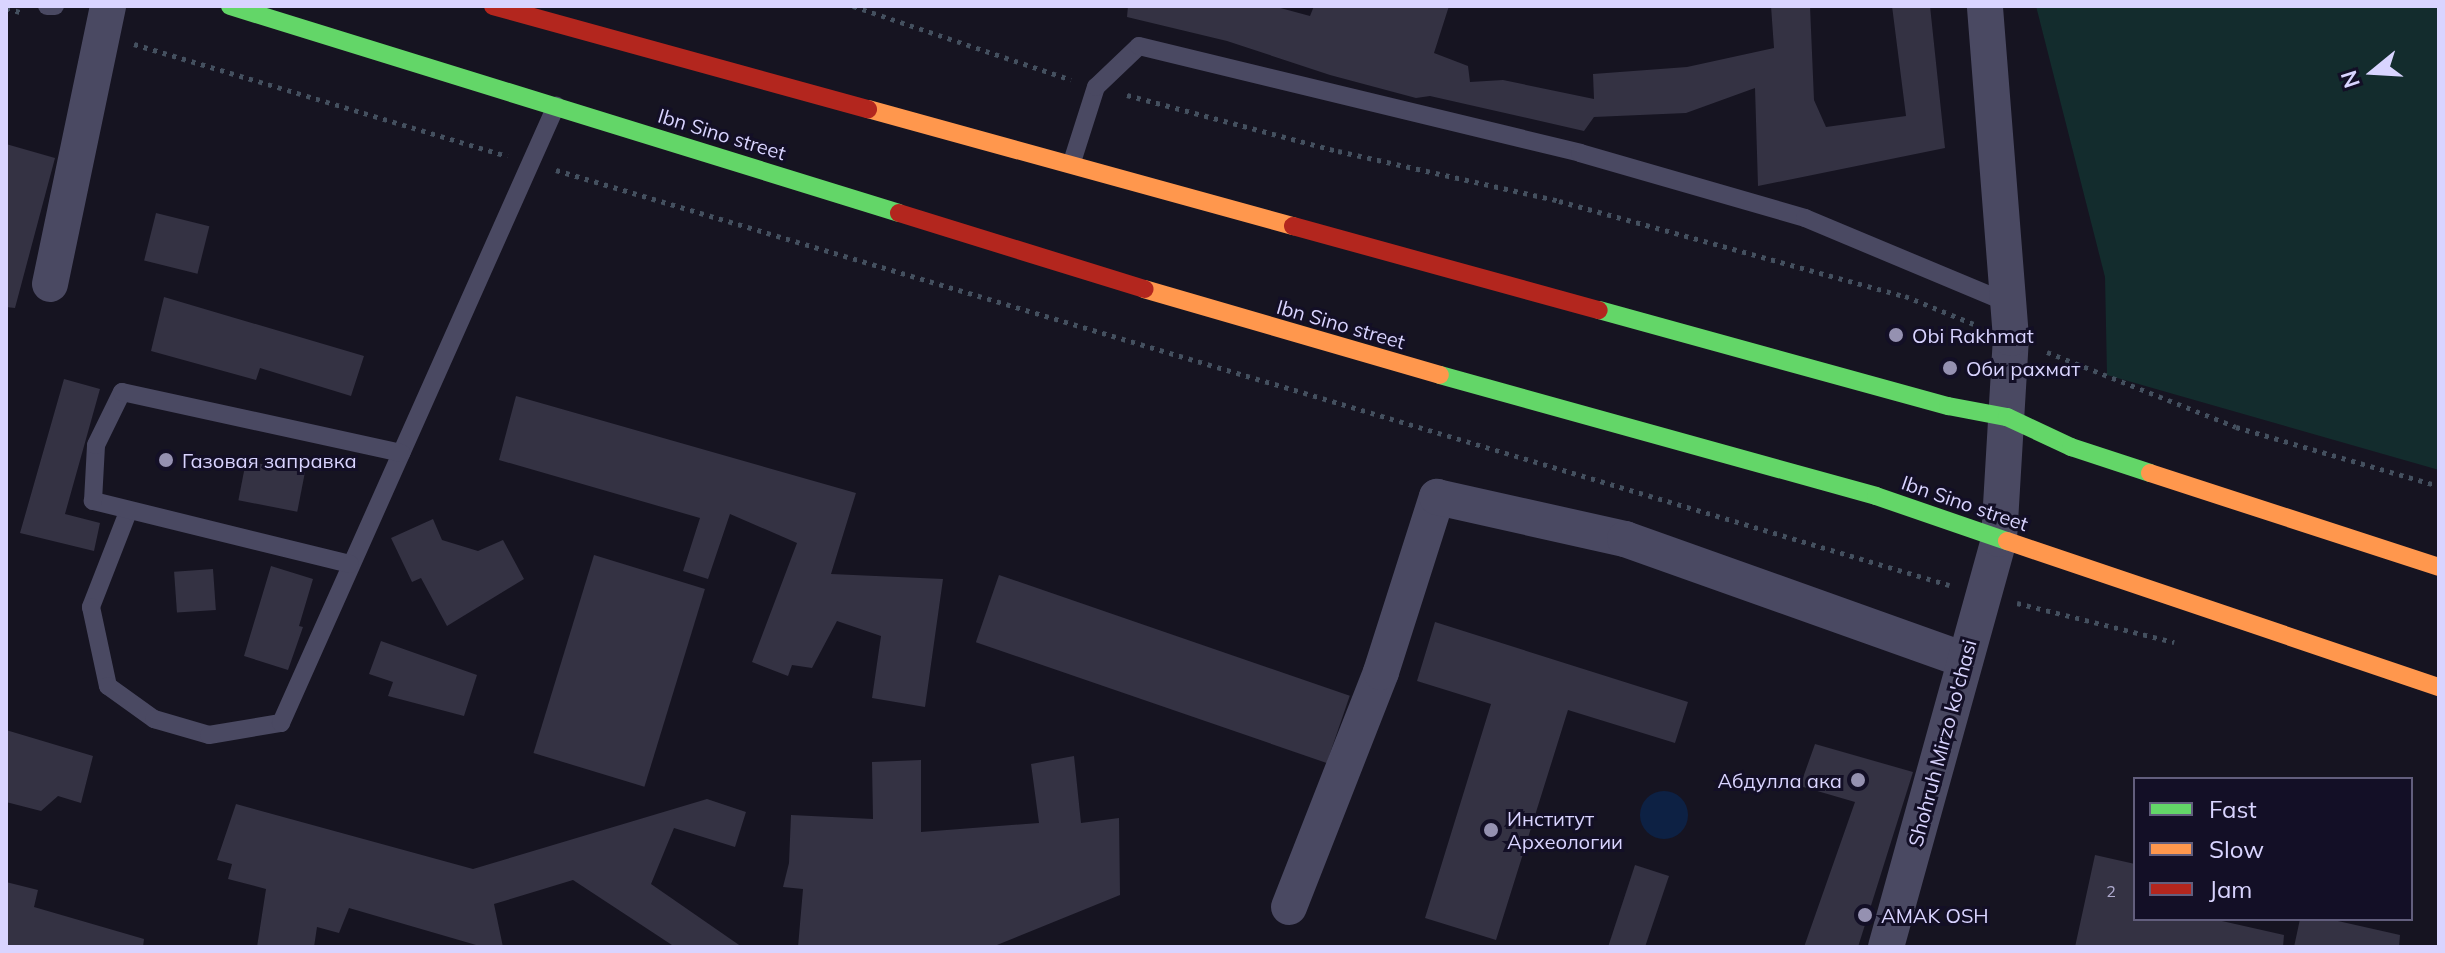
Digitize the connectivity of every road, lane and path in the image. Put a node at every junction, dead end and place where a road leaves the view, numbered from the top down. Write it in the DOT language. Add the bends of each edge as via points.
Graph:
graph roads {
  1 [pos="55,6"];
  2 [pos="230,6"];
  3 [pos="493,6"];
  4 [pos="853,6"];
  5 [pos="1985,6"];
  6 [pos="6,8"];
  7 [pos="40,11"];
  8 [pos="105,20"];
  9 [pos="1096,87"];
  10 [pos="557,105"];
  11 [pos="1072,162"];
  12 [pos="531,163"];
  13 [pos="50,284"];
  14 [pos="2009,321"];
  15 [pos="2007,417"];
  16 [pos="401,453"];
  17 [pos="2439,486"];
  18 [pos="128,512"];
  19 [pos="1999,539"];
  20 [pos="350,564"];
  21 [pos="2439,567"];
  22 [pos="1984,595"];
  23 [pos="1965,660"];
  24 [pos="2439,687"];
  25 [pos="1289,907"];
  26 [pos="1886,947"];
  1 -- 7 [label="lane"];
  2 -- 10 [label="main road, Ibn Sino street"];
  3 -- 11 [label="main road"];
  4 -- 9 [label="path"];
  5 -- 14 [label="street, Shohruh Mirzo ko'chasi"];
  6 -- 7 [label="path"];
  8 -- 12 [label="path"];
  8 -- 13 [label="street"];
  9 -- 11 [label="lane"];
  9 -- 14 [label="path" via="1604,213"];
  9 -- 14 [label="lane" via="1139,46 1580,153 1805,218"];
  10 -- 12 [label="lane"];
  10 -- 19 [label="main road, Ibn Sino street" via="1253,323 1876,496"];
  11 -- 15 [label="main road" via="1948,406"];
  12 -- 16 [label="lane"];
  12 -- 22 [label="path"];
  14 -- 15 [label="street, Shohruh Mirzo ko'chasi"];
  14 -- 17 [label="path" via="2236,427"];
  15 -- 19 [label="street, Shohruh Mirzo ko'chasi"];
  15 -- 21 [label="main road" via="2071,447"];
  16 -- 18 [label="lane" via="122,392 96,445 93,501"];
  16 -- 20 [label="lane"];
  18 -- 20 [label="lane"];
  18 -- 20 [label="lane" via="91,607 108,686 154,719 209,735 281,723"];
  19 -- 22 [label="street, Shohruh Mirzo ko'chasi"];
  19 -- 24 [label="main road, Ibn Sino street"];
  22 -- 23 [label="street, Shohruh Mirzo ko'chasi"];
  23 -- 25 [label="street" via="1625,539 1437,497 1381,672"];
  23 -- 26 [label="street, Shohruh Mirzo ko'chasi"];
}
